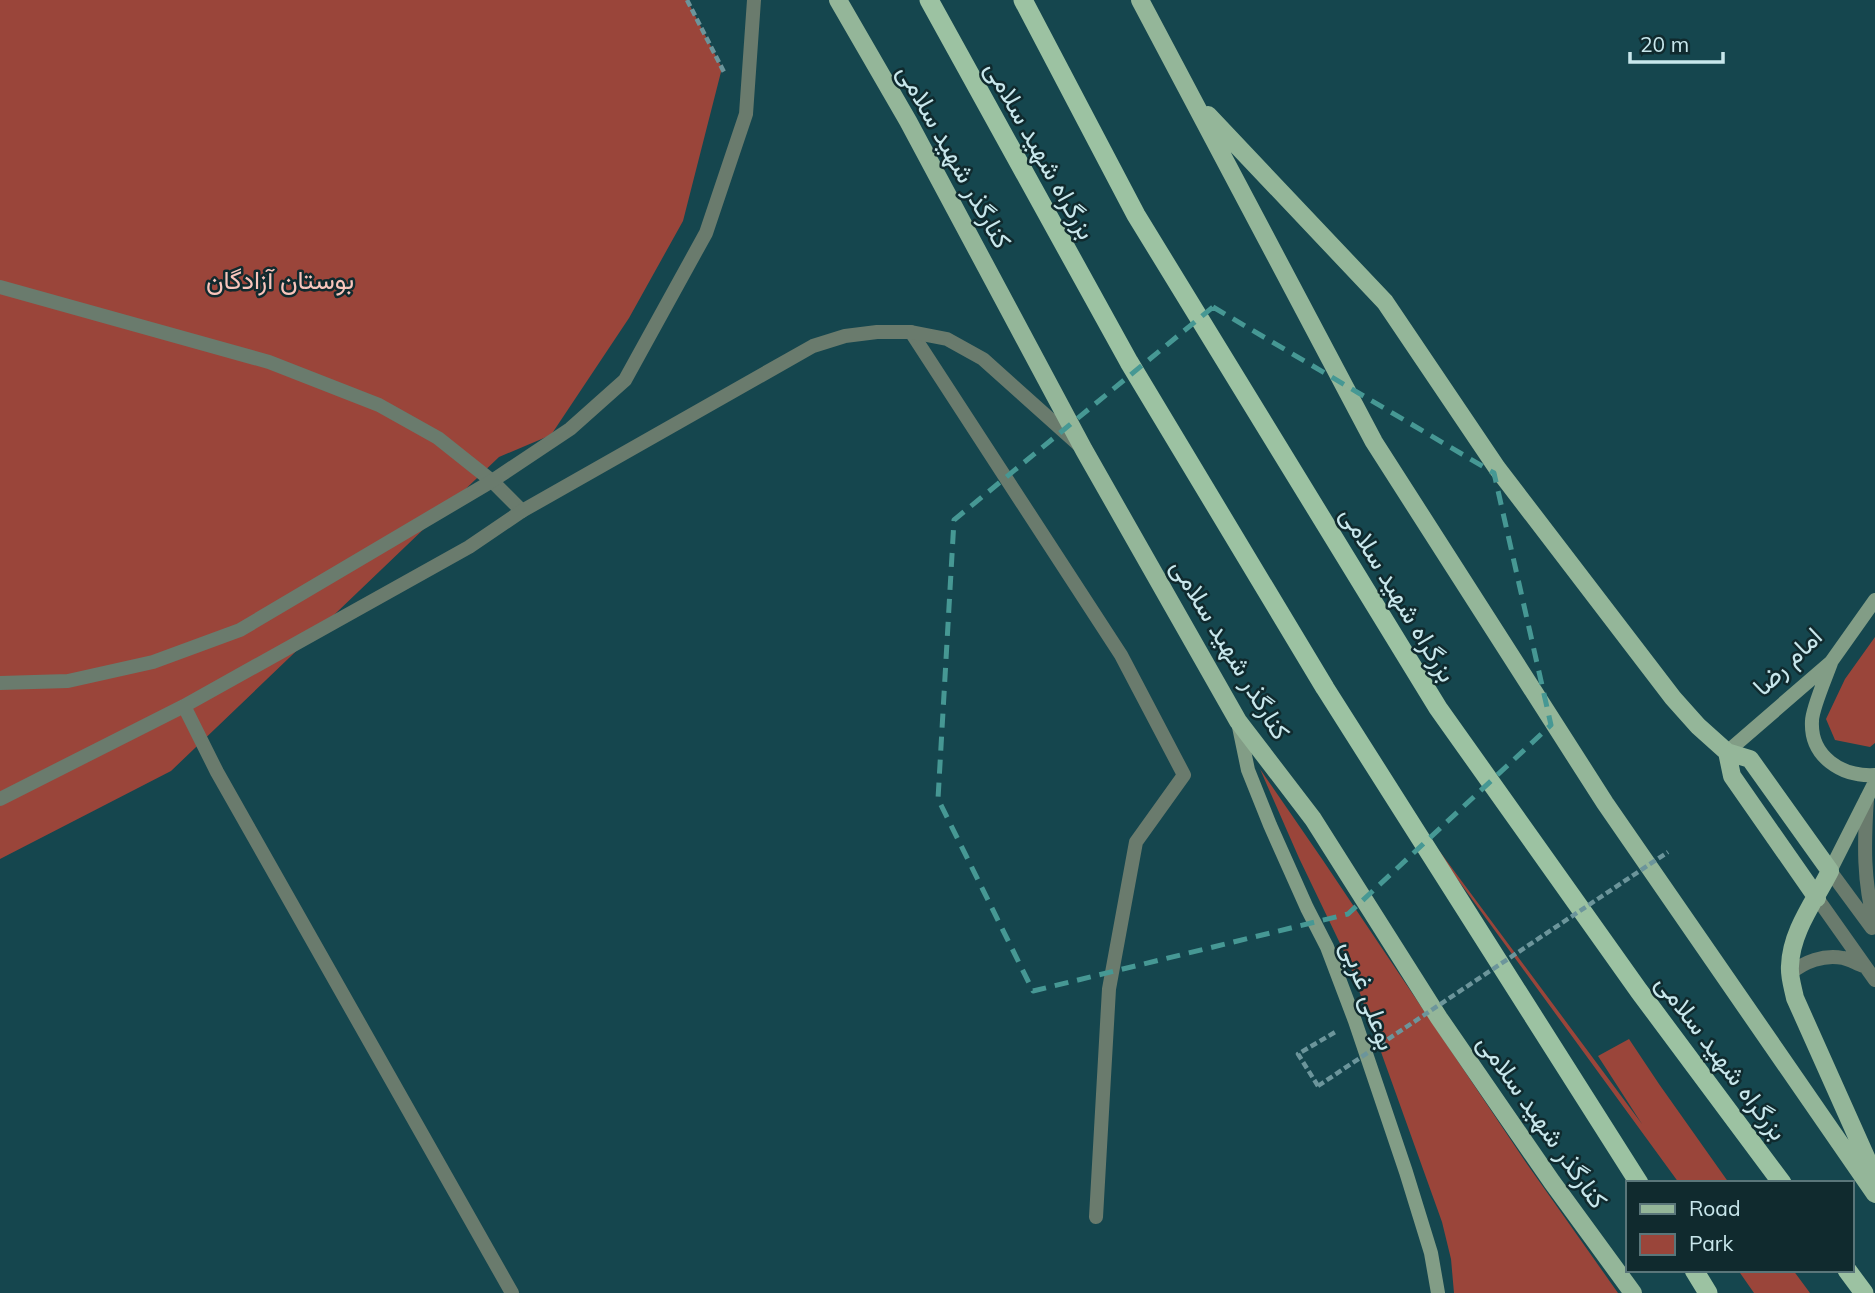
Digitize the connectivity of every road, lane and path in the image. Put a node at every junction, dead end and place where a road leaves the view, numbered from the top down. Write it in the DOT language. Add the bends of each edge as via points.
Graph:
graph roads {
  1 [pos="687,0"];
  2 [pos="754,0"];
  3 [pos="838,0"];
  4 [pos="929,0"];
  5 [pos="1023,0"];
  6 [pos="1140,0"];
  7 [pos="1192,98"];
  8 [pos="746,114"];
  9 [pos="0,287"];
  10 [pos="911,332"];
  11 [pos="1084,450"];
  12 [pos="492,481"];
  13 [pos="522,511"];
  14 [pos="1875,600"];
  15 [pos="1831,662"];
  16 [pos="0,684"];
  17 [pos="184,706"];
  18 [pos="1238,721"];
  19 [pos="1727,752"];
  20 [pos="1875,775"];
  21 [pos="1875,782"];
  22 [pos="1867,797"];
  23 [pos="0,799"];
  24 [pos="1668,852"];
  25 [pos="1830,871"];
  26 [pos="1817,898"];
  27 [pos="1875,925"];
  28 [pos="1875,932"];
  29 [pos="1866,967"];
  30 [pos="1791,973"];
  31 [pos="1875,980"];
  32 [pos="1355,1021"];
  33 [pos="1875,1177"];
  34 [pos="1638,1181"];
  35 [pos="1781,1181"];
  36 [pos="1875,1194"];
  37 [pos="1096,1217"];
  38 [pos="1695,1272"];
  39 [pos="1848,1272"];
  40 [pos="512,1293"];
  41 [pos="1438,1293"];
  42 [pos="1633,1293"];
  43 [pos="1708,1293"];
  44 [pos="1864,1293"];
  1 -- 8 [label="path"];
  2 -- 8 [label="street"];
  3 -- 11 [label="main road, کنارگذر شهید سلامی"];
  4 -- 34 [label="highway, بزرگراه شهید سلامی" via="1129,362 1318,676"];
  5 -- 35 [label="highway, بزرگراه شهید سلامی" via="1136,215 1438,708"];
  6 -- 7 [label="main road"];
  7 -- 19 [label="main road" via="1385,302 1506,479 1673,698"];
  7 -- 36 [label="main road" via="1374,442 1605,803"];
  8 -- 12 [label="street" via="706,233 625,380 570,429"];
  9 -- 12 [label="street" via="269,362 379,405 438,438"];
  10 -- 11 [label="street" via="947,339 983,359"];
  10 -- 13 [label="street" via="845,336 813,346"];
  10 -- 37 [label="street" via="1121,654 1184,775 1136,842 1109,989"];
  11 -- 18 [label="main road, کنارگذر شهید سلامی"];
  12 -- 13 [label="street"];
  12 -- 16 [label="street" via="240,630 141,665 68,681"];
  13 -- 17 [label="street" via="469,547"];
  14 -- 15 [label="main road, امام رضا"];
  15 -- 19 [label="main road, امام رضا"];
  15 -- 20 [label="main road" via="1811,720 1814,744 1849,773"];
  17 -- 23 [label="street"];
  17 -- 40 [label="street"];
  18 -- 32 [label="main road, بوعلی غربی" via="1248,770"];
  18 -- 42 [label="main road, کنارگذر شهید سلامی" via="1313,820 1439,1018"];
  19 -- 25 [label="main road" via="1750,759"];
  19 -- 26 [label="main road" via="1732,776"];
  21 -- 22 [label="main road"];
  22 -- 25 [label="main road"];
  22 -- 27 [label="street" via="1865,867"];
  24 -- 32 [label="path, bridge" via="1318,1086 1297,1054"];
  25 -- 26 [label="main road"];
  25 -- 28 [label="street"];
  26 -- 29 [label="street"];
  26 -- 30 [label="main road" via="1797,930"];
  29 -- 30 [label="street" via="1842,958 1823,958"];
  29 -- 31 [label="street"];
  30 -- 33 [label="main road" via="1795,998"];
  32 -- 41 [label="main road, بوعلی غربی" via="1432,1253"];
  38 -- 43 [label="highway"];
  39 -- 44 [label="highway"];
}
